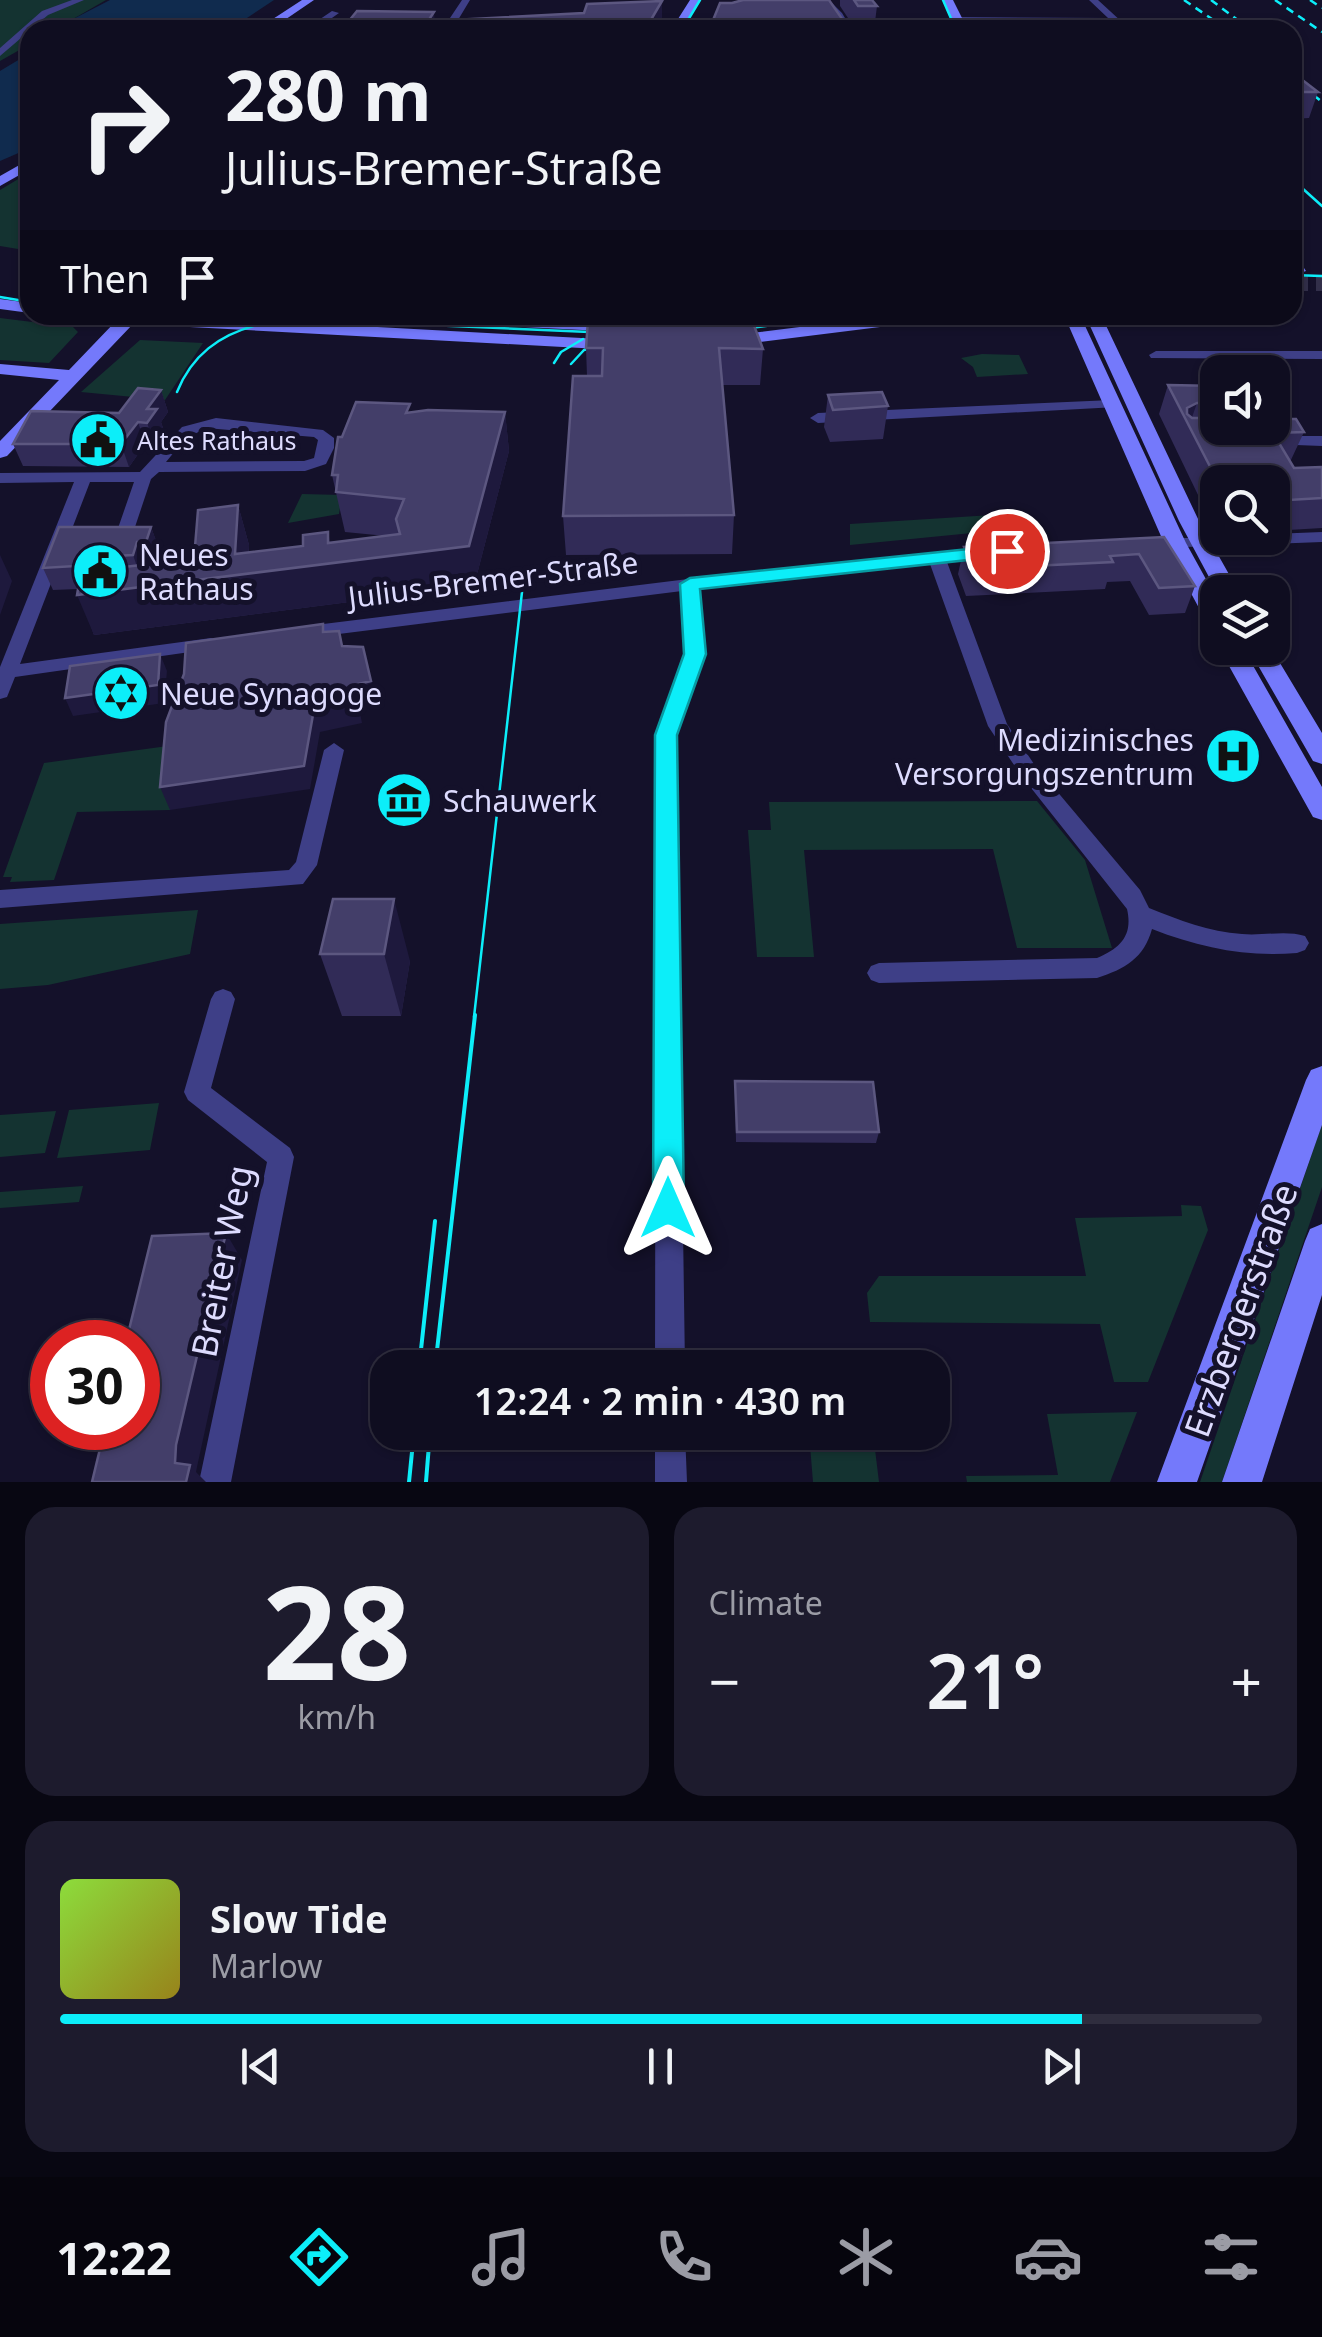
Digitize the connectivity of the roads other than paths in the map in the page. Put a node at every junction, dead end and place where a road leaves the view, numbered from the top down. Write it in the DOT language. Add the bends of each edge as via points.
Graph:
graph roads {
  1 [pos="80,0"];
  2 [pos="309,0"];
  3 [pos="1094,0"];
  4 [pos="808,2"];
  5 [pos="825,2"];
  6 [pos="335,13"];
  7 [pos="33,20"];
  8 [pos="278,20"];
  9 [pos="325,20"];
  10 [pos="1114,20"];
  11 [pos="20,28"];
  12 [pos="0,53"];
  13 [pos="115,325"];
  14 [pos="260,325"];
  15 [pos="557,325"];
  16 [pos="751,325"];
  17 [pos="817,325"];
  18 [pos="1076,325"];
  19 [pos="1098,325"];
  20 [pos="581,328"];
  21 [pos="637,336"];
  22 [pos="550,342"];
  23 [pos="1156,355"];
  24 [pos="1200,355"];
  25 [pos="1290,356"];
  26 [pos="1322,356"];
  27 [pos="0,369"];
  28 [pos="67,376"];
  29 [pos="1112,404"];
  30 [pos="818,418"];
  31 [pos="0,434"];
  32 [pos="1290,438"];
  33 [pos="1322,441"];
  34 [pos="0,452"];
  35 [pos="149,472"];
  36 [pos="0,478"];
  37 [pos="84,478"];
  38 [pos="1322,536"];
  39 [pos="1290,538"];
  40 [pos="1200,540"];
  41 [pos="74,541"];
  42 [pos="1200,542"];
  43 [pos="1175,543"];
  44 [pos="1146,544"];
  45 [pos="1007,551"];
  46 [pos="936,556"];
  47 [pos="690,584"];
  48 [pos="1200,590"];
  49 [pos="280,636"];
  50 [pos="226,642"];
  51 [pos="1241,665"];
  52 [pos="1270,665"];
  53 [pos="4,673"];
  54 [pos="0,692"];
  55 [pos="334,750"];
  56 [pos="1322,755"];
  57 [pos="1322,810"];
  58 [pos="0,899"];
  59 [pos="1142,915"];
  60 [pos="1297,943"];
  61 [pos="879,973"];
  62 [pos="223,999"];
  63 [pos="1322,1080"];
  64 [pos="1322,1241"];
  65 [pos="670,1350"];
  66 [pos="670,1450"];
  67 [pos="215,1482"];
  68 [pos="671,1482"];
  69 [pos="1177,1482"];
  70 [pos="1242,1482"];
  1 -- 7 [label="street"];
  2 -- 8 [label="street"];
  3 -- 10 [label="street"];
  4 -- 5 [label="street"];
  6 -- 9 [label="street"];
  11 -- 12 [label="street"];
  13 -- 28 [label="street"];
  14 -- 22 [label="street"];
  15 -- 22 [label="street"];
  16 -- 17 [label="street" via="710,334"];
  18 -- 29 [label="street"];
  19 -- 40 [label="street"];
  20 -- 21 [label="street"];
  20 -- 22 [label="street"];
  23 -- 24 [label="street"];
  25 -- 26 [label="street"];
  27 -- 28 [label="street"];
  28 -- 31 [label="street"];
  28 -- 34 [label="street"];
  29 -- 30 [label="street"];
  29 -- 43 [label="street"];
  32 -- 33 [label="street"];
  35 -- 35 [label="street" via="177,436 203,424 318,433 327,442 320,461 305,466"];
  35 -- 37 [label="street"];
  35 -- 41 [label="street" via="122,539"];
  36 -- 37 [label="street"];
  37 -- 41 [label="street"];
  38 -- 39 [label="street"];
  41 -- 53 [label="street"];
  42 -- 43 [label="street"];
  43 -- 44 [label="street"];
  43 -- 48 [label="street"];
  45 -- 46 [label="street, Julius-Bremer-Straße"];
  46 -- 47 [label="street, Julius-Bremer-Straße"];
  46 -- 59 [label="street" via="998,726"];
  47 -- 49 [label="street, Julius-Bremer-Straße"];
  47 -- 65 [label="street" via="695,654 666,735"];
  50 -- 53 [label="street"];
  51 -- 57 [label="street"];
  52 -- 56 [label="street"];
  53 -- 54 [label="street"];
  55 -- 58 [label="street" via="306,865 295,878"];
  59 -- 60 [label="street" via="1213,942"];
  59 -- 61 [label="street" via="1132,950 1097,968"];
  62 -- 67 [label="street, Breiter Weg" via="197,1092 281,1157"];
  63 -- 69 [label="street, Erzbergerstraße"];
  64 -- 70 [label="street, Erzbergerstraße"];
  66 -- 68 [label="street"];
}
